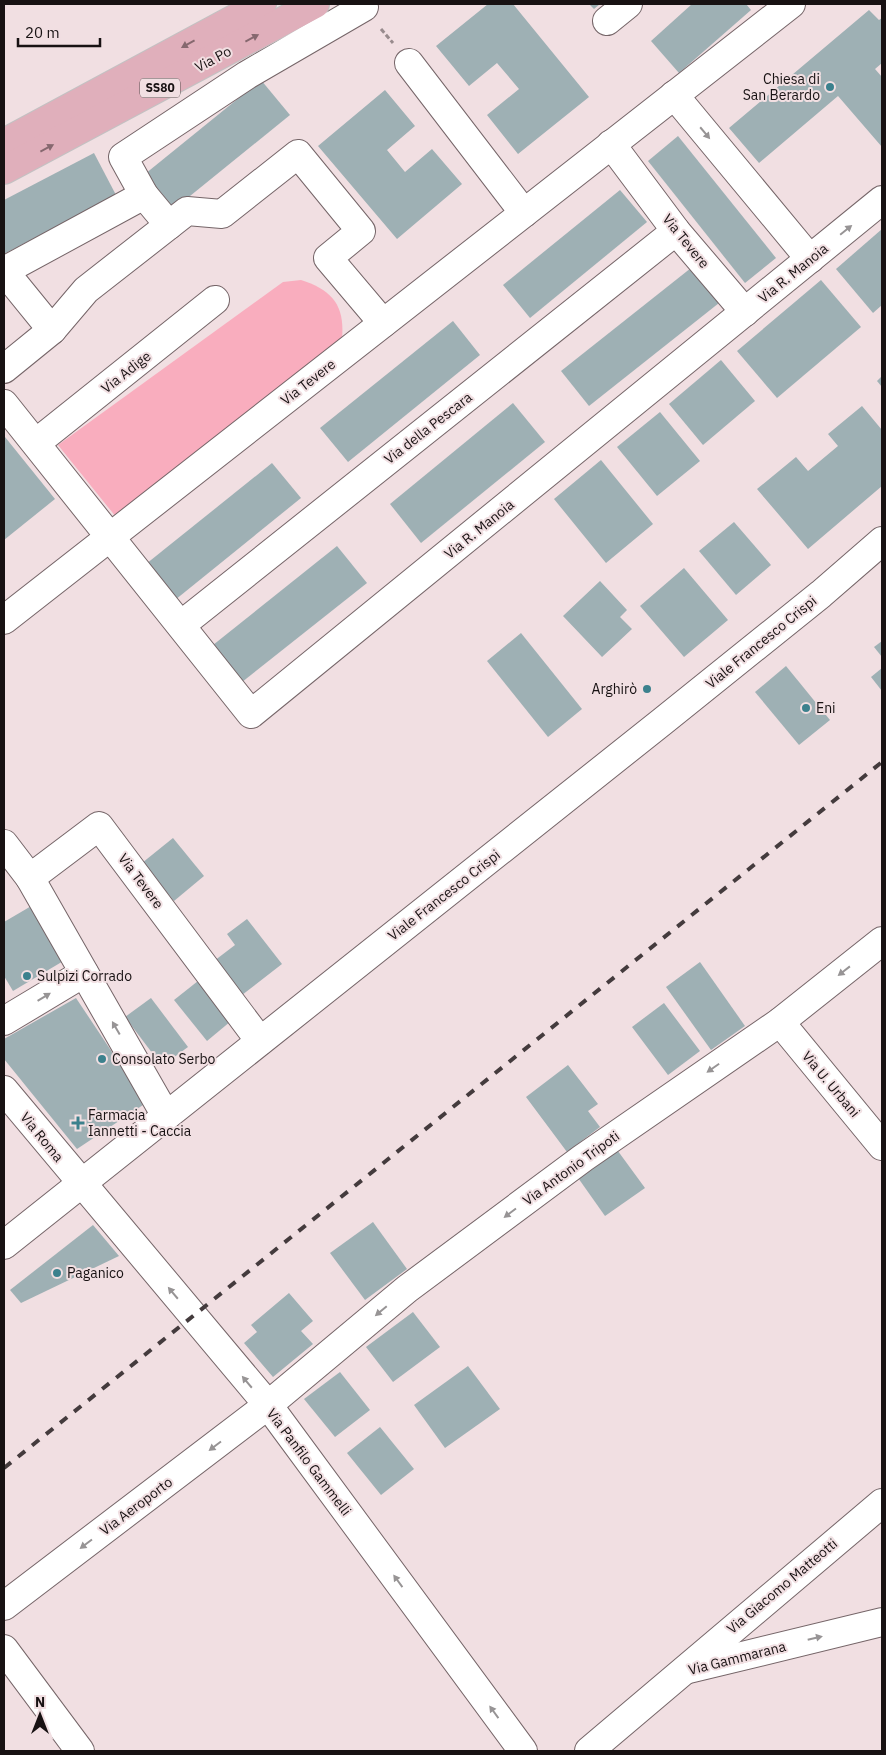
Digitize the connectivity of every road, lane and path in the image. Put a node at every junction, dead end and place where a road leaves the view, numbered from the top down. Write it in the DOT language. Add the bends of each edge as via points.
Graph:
graph roads {
  1 [pos="262,4"];
  2 [pos="315,4"];
  3 [pos="628,4"];
  4 [pos="364,7"];
  5 [pos="781,7"];
  6 [pos="607,21"];
  7 [pos="409,63"];
  8 [pos="674,95"];
  9 [pos="4,143"];
  10 [pos="611,144"];
  11 [pos="4,170"];
  12 [pos="144,195"];
  13 [pos="882,200"];
  14 [pos="524,213"];
  15 [pos="168,225"];
  16 [pos="676,231"];
  17 [pos="810,259"];
  18 [pos="4,271"];
  19 [pos="216,300"];
  20 [pos="745,312"];
  21 [pos="383,323"];
  22 [pos="52,330"];
  23 [pos="4,368"];
  24 [pos="4,404"];
  25 [pos="36,443"];
  26 [pos="110,536"];
  27 [pos="882,540"];
  28 [pos="4,620"];
  29 [pos="181,625"];
  30 [pos="4,844"];
  31 [pos="30,878"];
  32 [pos="882,941"];
  33 [pos="84,973"];
  34 [pos="4,1021"];
  35 [pos="780,1022"];
  36 [pos="260,1041"];
  37 [pos="4,1090"];
  38 [pos="166,1116"];
  39 [pos="882,1146"];
  40 [pos="80,1184"];
  41 [pos="4,1245"];
  42 [pos="268,1405"];
  43 [pos="882,1503"];
  44 [pos="4,1606"];
  45 [pos="882,1622"];
  46 [pos="4,1650"];
  47 [pos="682,1671"];
  48 [pos="80,1751"];
  49 [pos="523,1751"];
  50 [pos="588,1751"];
  1 -- 9 [label="main road, Via Po / SS80, one-way"];
  11 -- 2 [label="main road, Via Po / SS80, one-way"];
  3 -- 6 [label="street"];
  4 -- 7 [label="path"];
  4 -- 12 [label="street" via="247,74 123,158"];
  5 -- 8 [label="street, Via Tevere"];
  7 -- 14 [label="street"];
  8 -- 10 [label="street, Via Tevere"];
  8 -- 17 [label="street, one-way"];
  10 -- 14 [label="street, Via Tevere"];
  10 -- 16 [label="street, Via Tevere"];
  12 -- 15 [label="street"];
  12 -- 18 [label="street"];
  17 -- 13 [label="street, Via R. Manoia, one-way"];
  14 -- 21 [label="street, Via Tevere"];
  15 -- 21 [label="street" via="187,211 222,214 298,154 361,231 328,258"];
  15 -- 22 [label="street" via="86,290"];
  16 -- 20 [label="street, Via Tevere"];
  16 -- 29 [label="street, Via della Pescara"];
  17 -- 20 [label="street, Via R. Manoia"];
  18 -- 22 [label="street"];
  19 -- 25 [label="street, Via Adige"];
  20 -- 29 [label="street, Via R. Manoia" via="251,714"];
  21 -- 26 [label="street, Via Tevere"];
  22 -- 23 [label="street"];
  24 -- 25 [label="street, Via R. Manoia"];
  25 -- 26 [label="street, Via R. Manoia"];
  26 -- 28 [label="street, Via Tevere"];
  26 -- 29 [label="street, Via R. Manoia"];
  27 -- 36 [label="street, Viale Francesco Crispi" via="821,594"];
  30 -- 31 [label="street"];
  31 -- 33 [label="street"];
  31 -- 36 [label="street, Via Tevere" via="99,826"];
  32 -- 35 [label="street, Via Antonio Tripoti, one-way"];
  34 -- 33 [label="street, one-way"];
  38 -- 33 [label="street, one-way"];
  35 -- 39 [label="street, Via U. Urbani"];
  35 -- 42 [label="street, Via Antonio Tripoti, one-way" via="514,1209 407,1290"];
  36 -- 38 [label="street, Viale Francesco Crispi"];
  37 -- 40 [label="street, Via Roma"];
  38 -- 40 [label="street, Viale Francesco Crispi"];
  40 -- 41 [label="street, Viale Francesco Crispi"];
  42 -- 40 [label="street, Via Panfilo Gammelli, one-way"];
  42 -- 44 [label="street, Via Aeroporto, one-way"];
  49 -- 42 [label="street, Via Panfilo Gammelli, one-way"];
  43 -- 47 [label="street, Via Giacomo Matteotti"];
  47 -- 45 [label="street, Via Gammarana, one-way"];
  46 -- 48 [label="street"];
  47 -- 50 [label="street, Via Gammarana"];
}
